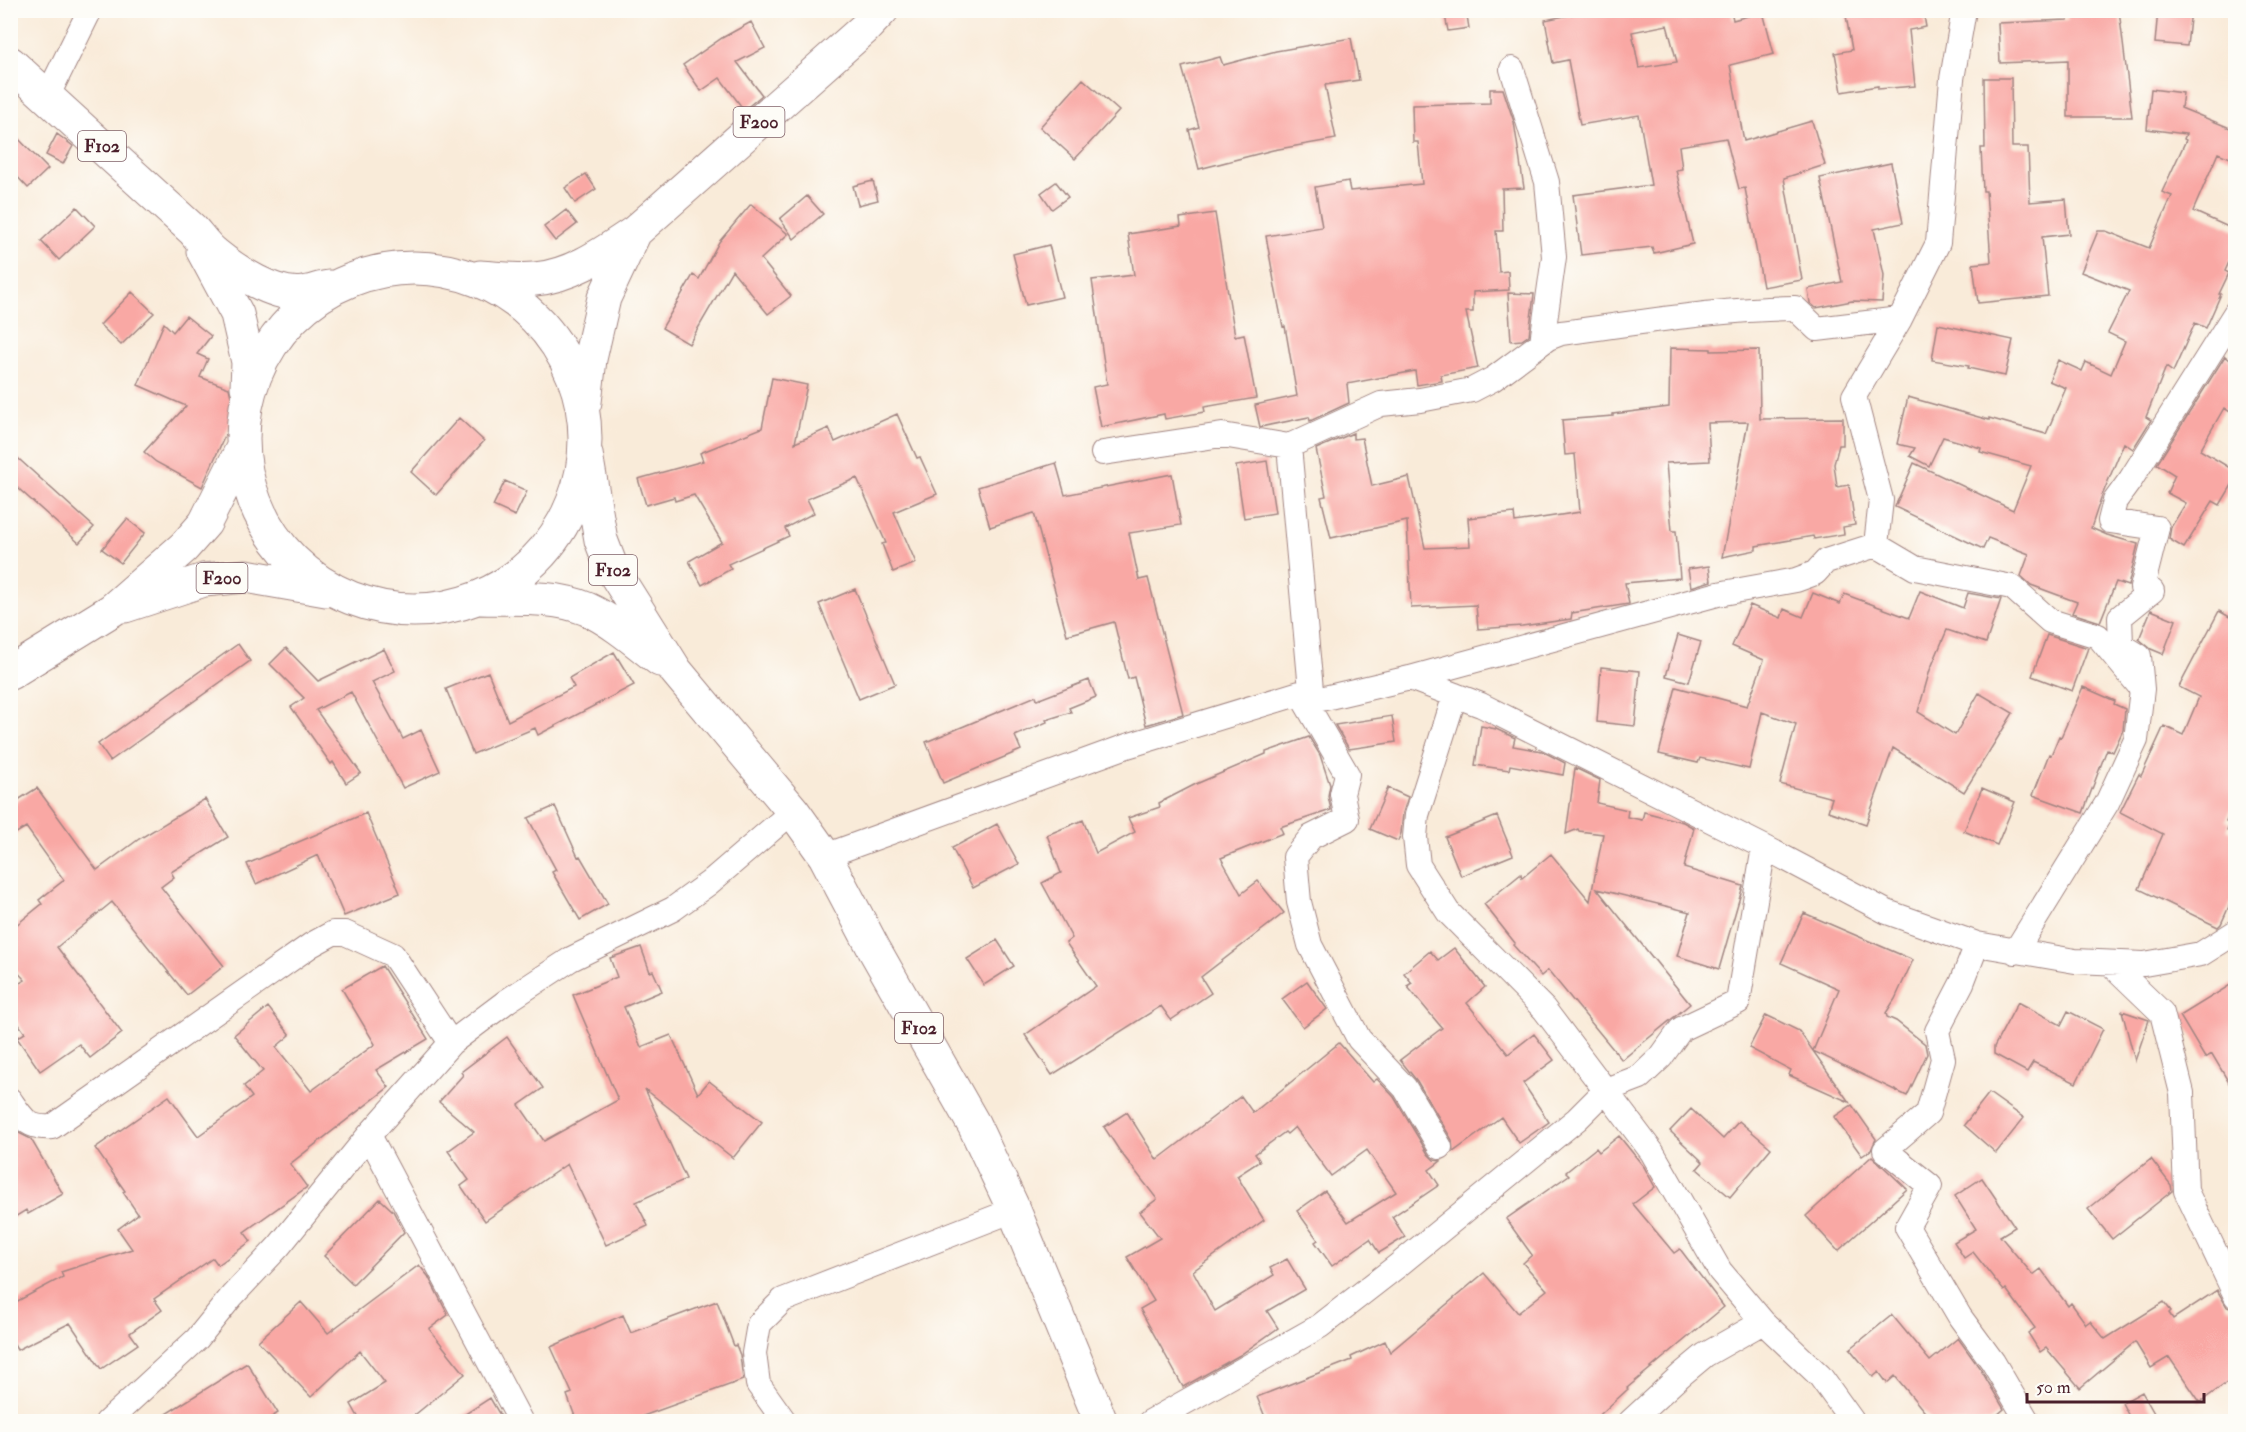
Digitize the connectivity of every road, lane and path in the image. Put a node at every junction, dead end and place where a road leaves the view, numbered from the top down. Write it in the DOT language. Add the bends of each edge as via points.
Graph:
graph roads {
  1 [pos="90,10"];
  2 [pos="882,10"];
  3 [pos="1964,10"];
  4 [pos="10,63"];
  5 [pos="1512,69"];
  6 [pos="48,95"];
  7 [pos="193,230"];
  8 [pos="635,232"];
  9 [pos="464,276"];
  10 [pos="338,286"];
  11 [pos="2235,312"];
  12 [pos="1900,319"];
  13 [pos="1542,342"];
  14 [pos="247,398"];
  15 [pos="584,415"];
  16 [pos="1289,446"];
  17 [pos="242,449"];
  18 [pos="1103,453"];
  19 [pos="586,454"];
  20 [pos="1876,545"];
  21 [pos="336,592"];
  22 [pos="480,598"];
  23 [pos="112,610"];
  24 [pos="676,671"];
  25 [pos="10,673"];
  26 [pos="1410,678"];
  27 [pos="2142,689"];
  28 [pos="1455,695"];
  29 [pos="1306,697"];
  30 [pos="794,811"];
  31 [pos="1764,847"];
  32 [pos="825,856"];
  33 [pos="2235,932"];
  34 [pos="1977,944"];
  35 [pos="2015,952"];
  36 [pos="2110,963"];
  37 [pos="451,1043"];
  38 [pos="1606,1090"];
  39 [pos="10,1100"];
  40 [pos="369,1135"];
  41 [pos="1440,1147"];
  42 [pos="1014,1210"];
  43 [pos="2235,1293"];
  44 [pos="1763,1322"];
  45 [pos="107,1422"];
  46 [pos="521,1422"];
  47 [pos="785,1422"];
  48 [pos="1101,1422"];
  49 [pos="1150,1422"];
  50 [pos="1630,1422"];
  51 [pos="1853,1422"];
  52 [pos="2028,1422"];
  1 -- 6 [label="street"];
  2 -- 8 [label="main road, F200"];
  3 -- 12 [label="street" via="1952,79 1938,243"];
  4 -- 6 [label="main road, F102"];
  5 -- 13 [label="street" via="1547,182 1554,257"];
  6 -- 7 [label="main road, F102"];
  7 -- 10 [label="main road, F102" via="213,253 261,284 301,294"];
  7 -- 14 [label="main road, F102" via="237,314 248,362"];
  8 -- 9 [label="main road, F200" via="595,259 561,273 537,279"];
  8 -- 15 [label="main road, F200" via="604,298 590,359"];
  9 -- 10 [label="main road" via="432,269 400,269 368,274"];
  9 -- 15 [label="main road" via="507,296 544,328 570,368"];
  10 -- 14 [label="main road" via="307,305 280,332 260,363"];
  11 -- 27 [label="street" via="2115,501 2110,521 2157,528 2142,588 2152,591 2120,617 2121,645 2139,656"];
  12 -- 13 [label="street" via="1817,329 1795,308 1763,308 1561,333"];
  12 -- 20 [label="street" via="1854,396 1881,500"];
  13 -- 16 [label="street" via="1472,390 1381,404"];
  14 -- 17 [label="main road"];
  15 -- 19 [label="main road"];
  16 -- 18 [label="street" via="1222,435"];
  16 -- 29 [label="street"];
  17 -- 21 [label="main road" via="256,507 288,556"];
  17 -- 23 [label="main road, F200" via="206,523"];
  19 -- 22 [label="main road" via="575,500 553,541 520,575"];
  19 -- 24 [label="main road, F102" via="601,540 612,569"];
  20 -- 26 [label="street" via="1826,561 1815,573 1796,580 1718,594"];
  20 -- 27 [label="street" via="1915,568 2012,587 2050,621 2098,636"];
  21 -- 22 [label="main road" via="383,608 432,610"];
  21 -- 23 [label="main road, F200" via="246,576 204,580"];
  22 -- 24 [label="main road, F102" via="545,600 586,609"];
  23 -- 25 [label="main road, F200"];
  24 -- 30 [label="main road, F102"];
  26 -- 28 [label="street"];
  26 -- 29 [label="street"];
  27 -- 35 [label="street" via="2136,740 2107,803"];
  28 -- 31 [label="street"];
  28 -- 38 [label="street" via="1417,815 1418,865 1448,912 1544,1008"];
  29 -- 32 [label="street" via="1127,746"];
  29 -- 41 [label="street" via="1347,774 1342,794 1347,819 1311,837 1295,856 1299,902 1310,945 1359,1038 1405,1088"];
  30 -- 32 [label="main road, F102"];
  30 -- 37 [label="street" via="710,883 673,909 571,959 507,1000"];
  31 -- 34 [label="street" via="1887,912"];
  31 -- 38 [label="street" via="1738,1002 1681,1029 1640,1077"];
  32 -- 42 [label="main road, F102" via="974,1125"];
  33 -- 36 [label="street" via="2202,954 2144,964"];
  34 -- 35 [label="street"];
  34 -- 52 [label="street" via="1938,1031 1943,1059 1928,1113 1885,1150 1930,1186 1907,1227"];
  35 -- 36 [label="street"];
  36 -- 43 [label="street" via="2162,1014 2182,1093 2186,1191"];
  37 -- 39 [label="street" via="393,955 345,933 333,933 52,1127 38,1128 28,1123"];
  37 -- 40 [label="street"];
  38 -- 44 [label="street" via="1652,1152 1720,1271"];
  38 -- 49 [label="street" via="1577,1119 1320,1326"];
  40 -- 45 [label="street" via="197,1339"];
  40 -- 46 [label="street"];
  42 -- 47 [label="street" via="783,1300 759,1324 754,1353 758,1384"];
  42 -- 48 [label="main road, F102"];
  44 -- 50 [label="street" via="1706,1355"];
  44 -- 51 [label="street" via="1820,1376"];
}
